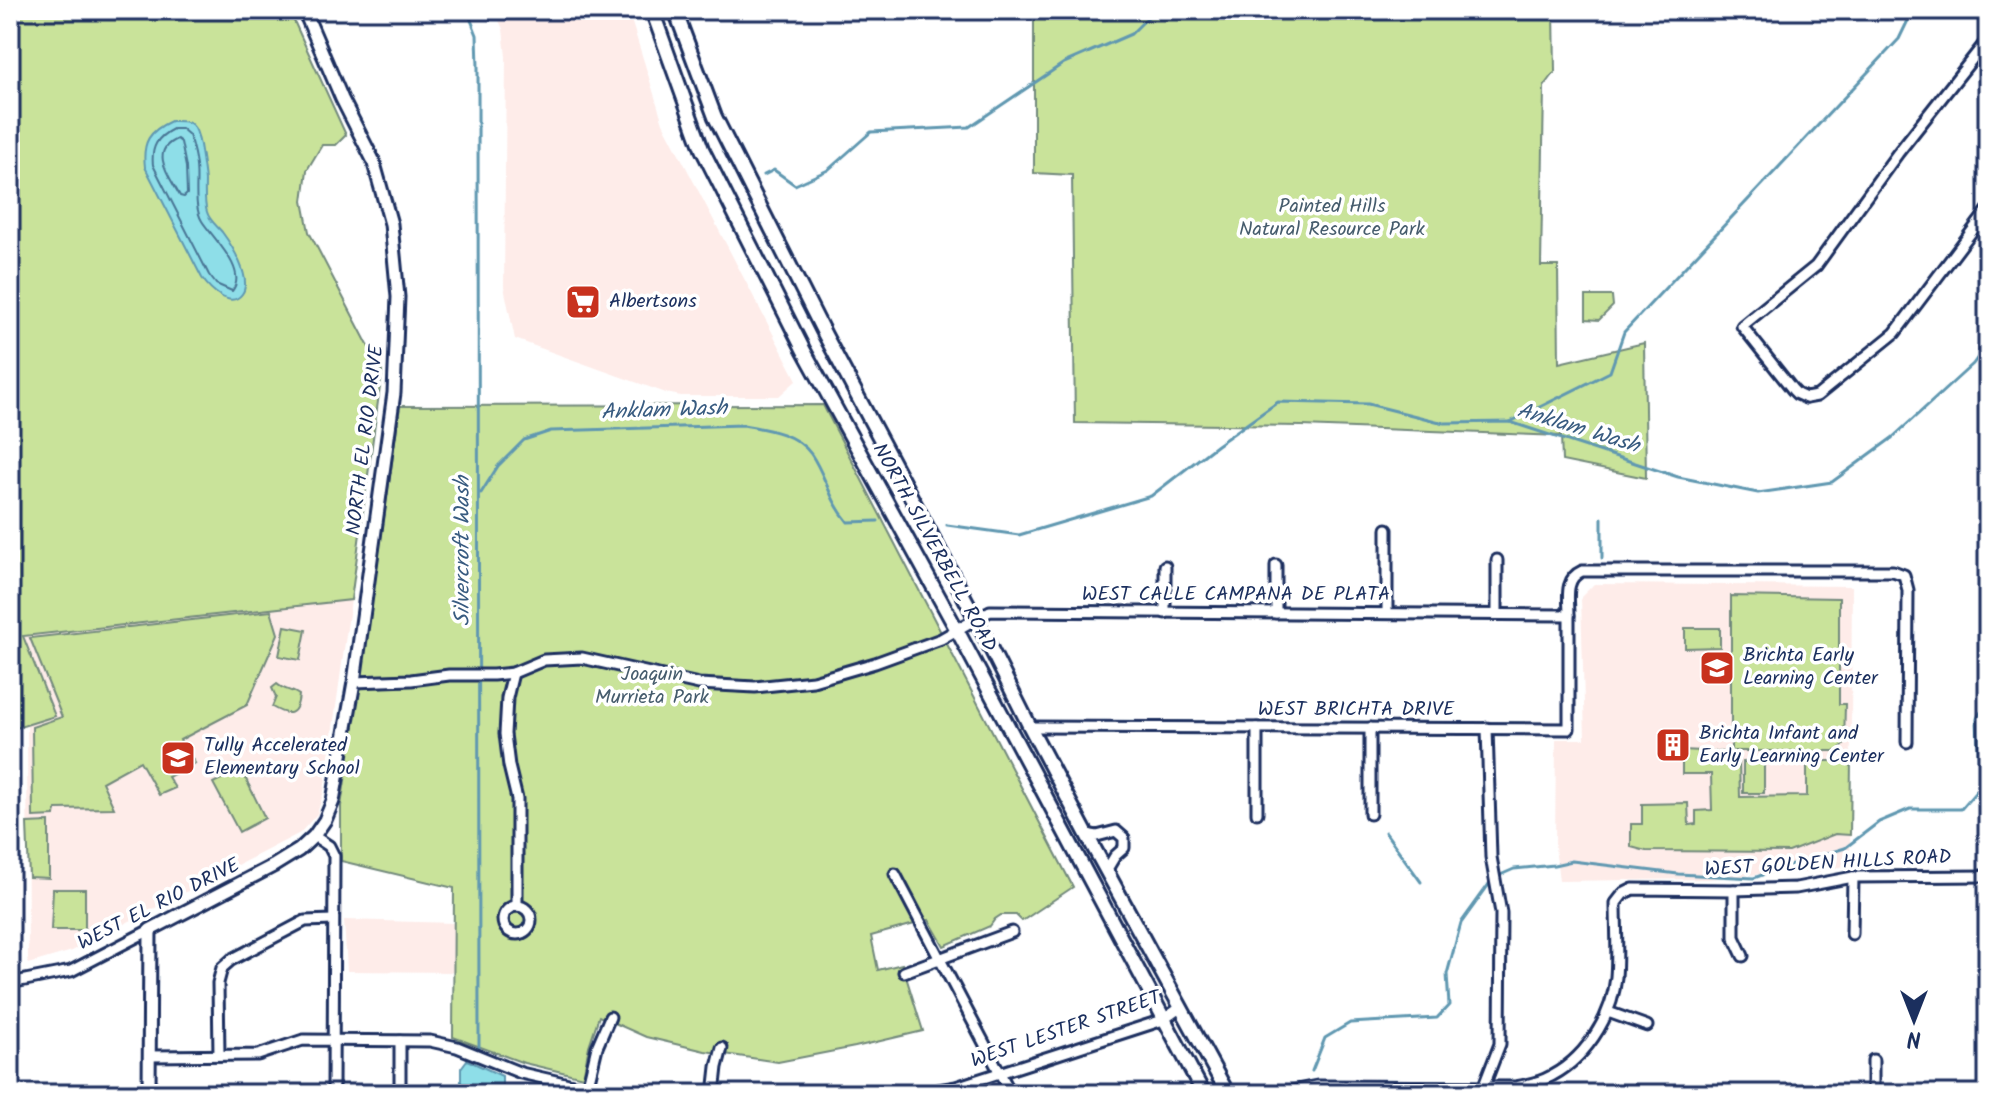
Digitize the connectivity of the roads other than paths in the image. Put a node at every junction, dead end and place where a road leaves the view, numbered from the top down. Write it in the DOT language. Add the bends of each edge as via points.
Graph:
graph roads {
  1 [pos="304,10"];
  2 [pos="652,10"];
  3 [pos="675,10"];
  4 [pos="1988,39"];
  5 [pos="1988,210"];
  6 [pos="1387,529"];
  7 [pos="1497,560"];
  8 [pos="1276,565"];
  9 [pos="1165,566"];
  10 [pos="1165,613"];
  11 [pos="1276,613"];
  12 [pos="1387,613"];
  13 [pos="1497,613"];
  14 [pos="1569,615"];
  15 [pos="976,619"];
  16 [pos="957,630"];
  17 [pos="513,673"];
  18 [pos="354,682"];
  19 [pos="1030,727"];
  20 [pos="1257,728"];
  21 [pos="1370,728"];
  22 [pos="1487,728"];
  23 [pos="1012,735"];
  24 [pos="1907,742"];
  25 [pos="1257,813"];
  26 [pos="1370,814"];
  27 [pos="1086,834"];
  28 [pos="314,836"];
  29 [pos="1490,844"];
  30 [pos="1501,844"];
  31 [pos="1106,871"];
  32 [pos="895,874"];
  33 [pos="1988,876"];
  34 [pos="1853,877"];
  35 [pos="1734,890"];
  36 [pos="517,906"];
  37 [pos="333,920"];
  38 [pos="150,930"];
  39 [pos="1012,932"];
  40 [pos="1852,934"];
  41 [pos="1743,956"];
  42 [pos="941,959"];
  43 [pos="904,972"];
  44 [pos="10,983"];
  45 [pos="1181,1007"];
  46 [pos="1608,1012"];
  47 [pos="610,1017"];
  48 [pos="1163,1020"];
  49 [pos="1647,1026"];
  50 [pos="333,1039"];
  51 [pos="400,1041"];
  52 [pos="722,1048"];
  53 [pos="219,1055"];
  54 [pos="149,1056"];
  55 [pos="1873,1060"];
  56 [pos="1001,1072"];
  57 [pos="586,1091"];
  58 [pos="1483,1091"];
  59 [pos="149,1094"];
  60 [pos="333,1094"];
  61 [pos="400,1094"];
  62 [pos="633,1094"];
  63 [pos="714,1094"];
  64 [pos="915,1094"];
  65 [pos="1011,1094"];
  66 [pos="1204,1094"];
  67 [pos="1228,1094"];
  68 [pos="1276,1094"];
  69 [pos="1873,1094"];
  1 -- 18 [label="street, NORTH EL RIO DRIVE" via="373,160 391,224 398,297 394,393"];
  2 -- 16 [label="main road, NORTH SILVERBELL ROAD" via="702,149 803,349"];
  3 -- 15 [label="main road, NORTH SILVERBELL ROAD" via="715,117"];
  4 -- 5 [label="street" via="1816,266 1742,326 1806,402 1895,333"];
  6 -- 12 [label="street"];
  7 -- 13 [label="street"];
  8 -- 11 [label="street"];
  9 -- 10 [label="street"];
  10 -- 11 [label="street, WEST CALLE CAMPANA DE PLATA"];
  10 -- 15 [label="street, WEST CALLE CAMPANA DE PLATA" via="990,611"];
  11 -- 12 [label="street, WEST CALLE CAMPANA DE PLATA"];
  12 -- 13 [label="street, WEST CALLE CAMPANA DE PLATA"];
  13 -- 14 [label="street, WEST CALLE CAMPANA DE PLATA"];
  14 -- 22 [label="street, WEST BRICHTA DRIVE" via="1569,729"];
  14 -- 24 [label="street" via="1570,581 1582,571 1893,571 1906,576 1908,590"];
  15 -- 16 [label="street, WEST CALLE CAMPANA DE PLATA"];
  15 -- 19 [label="main road, NORTH SILVERBELL ROAD"];
  16 -- 17 [label="street, WEST CALLE CAMPANA DE PLATA" via="813,681 755,687 699,684 582,658 544,660"];
  16 -- 23 [label="main road, NORTH SILVERBELL ROAD"];
  17 -- 18 [label="street, WEST CALLE CAMPANA DE PLATA"];
  17 -- 36 [label="street" via="505,734 517,799"];
  18 -- 28 [label="street, NORTH EL RIO DRIVE" via="333,801"];
  19 -- 20 [label="street, WEST BRICHTA DRIVE"];
  19 -- 23 [label="main road"];
  19 -- 27 [label="main road, NORTH SILVERBELL ROAD"];
  20 -- 21 [label="street, WEST BRICHTA DRIVE"];
  20 -- 25 [label="street"];
  21 -- 22 [label="street, WEST BRICHTA DRIVE"];
  21 -- 26 [label="street"];
  22 -- 29 [label="street"];
  23 -- 48 [label="main road, NORTH SILVERBELL ROAD"];
  27 -- 31 [label="main road, NORTH SILVERBELL ROAD"];
  27 -- 31 [label="street" via="1116,831 1124,838 1124,848"];
  28 -- 37 [label="street" via="334,856"];
  28 -- 38 [label="street, WEST EL RIO DRIVE" via="273,866"];
  29 -- 30 [label="street"];
  29 -- 58 [label="street" via="1501,913 1500,1044"];
  31 -- 45 [label="main road, NORTH SILVERBELL ROAD"];
  32 -- 42 [label="street"];
  33 -- 34 [label="street, WEST GOLDEN HILLS ROAD"];
  34 -- 35 [label="street, WEST GOLDEN HILLS ROAD" via="1796,888"];
  34 -- 40 [label="street"];
  35 -- 41 [label="street" via="1734,937"];
  35 -- 46 [label="street, WEST GOLDEN HILLS ROAD" via="1633,889 1623,894 1616,903 1616,979"];
  37 -- 50 [label="street"];
  37 -- 53 [label="street" via="305,921 222,968"];
  38 -- 44 [label="street, WEST EL RIO DRIVE" via="71,971"];
  38 -- 54 [label="street"];
  39 -- 42 [label="street"];
  42 -- 43 [label="street"];
  42 -- 56 [label="street"];
  45 -- 48 [label="street, WEST LESTER STREET"];
  45 -- 67 [label="main road, NORTH SILVERBELL ROAD"];
  46 -- 49 [label="street"];
  46 -- 58 [label="street" via="1571,1062 1546,1078"];
  47 -- 57 [label="street"];
  48 -- 56 [label="street, WEST LESTER STREET"];
  48 -- 66 [label="main road, NORTH SILVERBELL ROAD"];
  50 -- 51 [label="street"];
  50 -- 53 [label="street" via="303,1040 258,1055"];
  50 -- 60 [label="street"];
  51 -- 57 [label="street" via="457,1047"];
  51 -- 61 [label="street"];
  52 -- 63 [label="street"];
  53 -- 54 [label="street"];
  54 -- 59 [label="street"];
  55 -- 69 [label="street"];
  56 -- 64 [label="street, WEST LESTER STREET"];
  56 -- 65 [label="street"];
  57 -- 62 [label="street"];
  58 -- 68 [label="street" via="1317,1086"];
}
